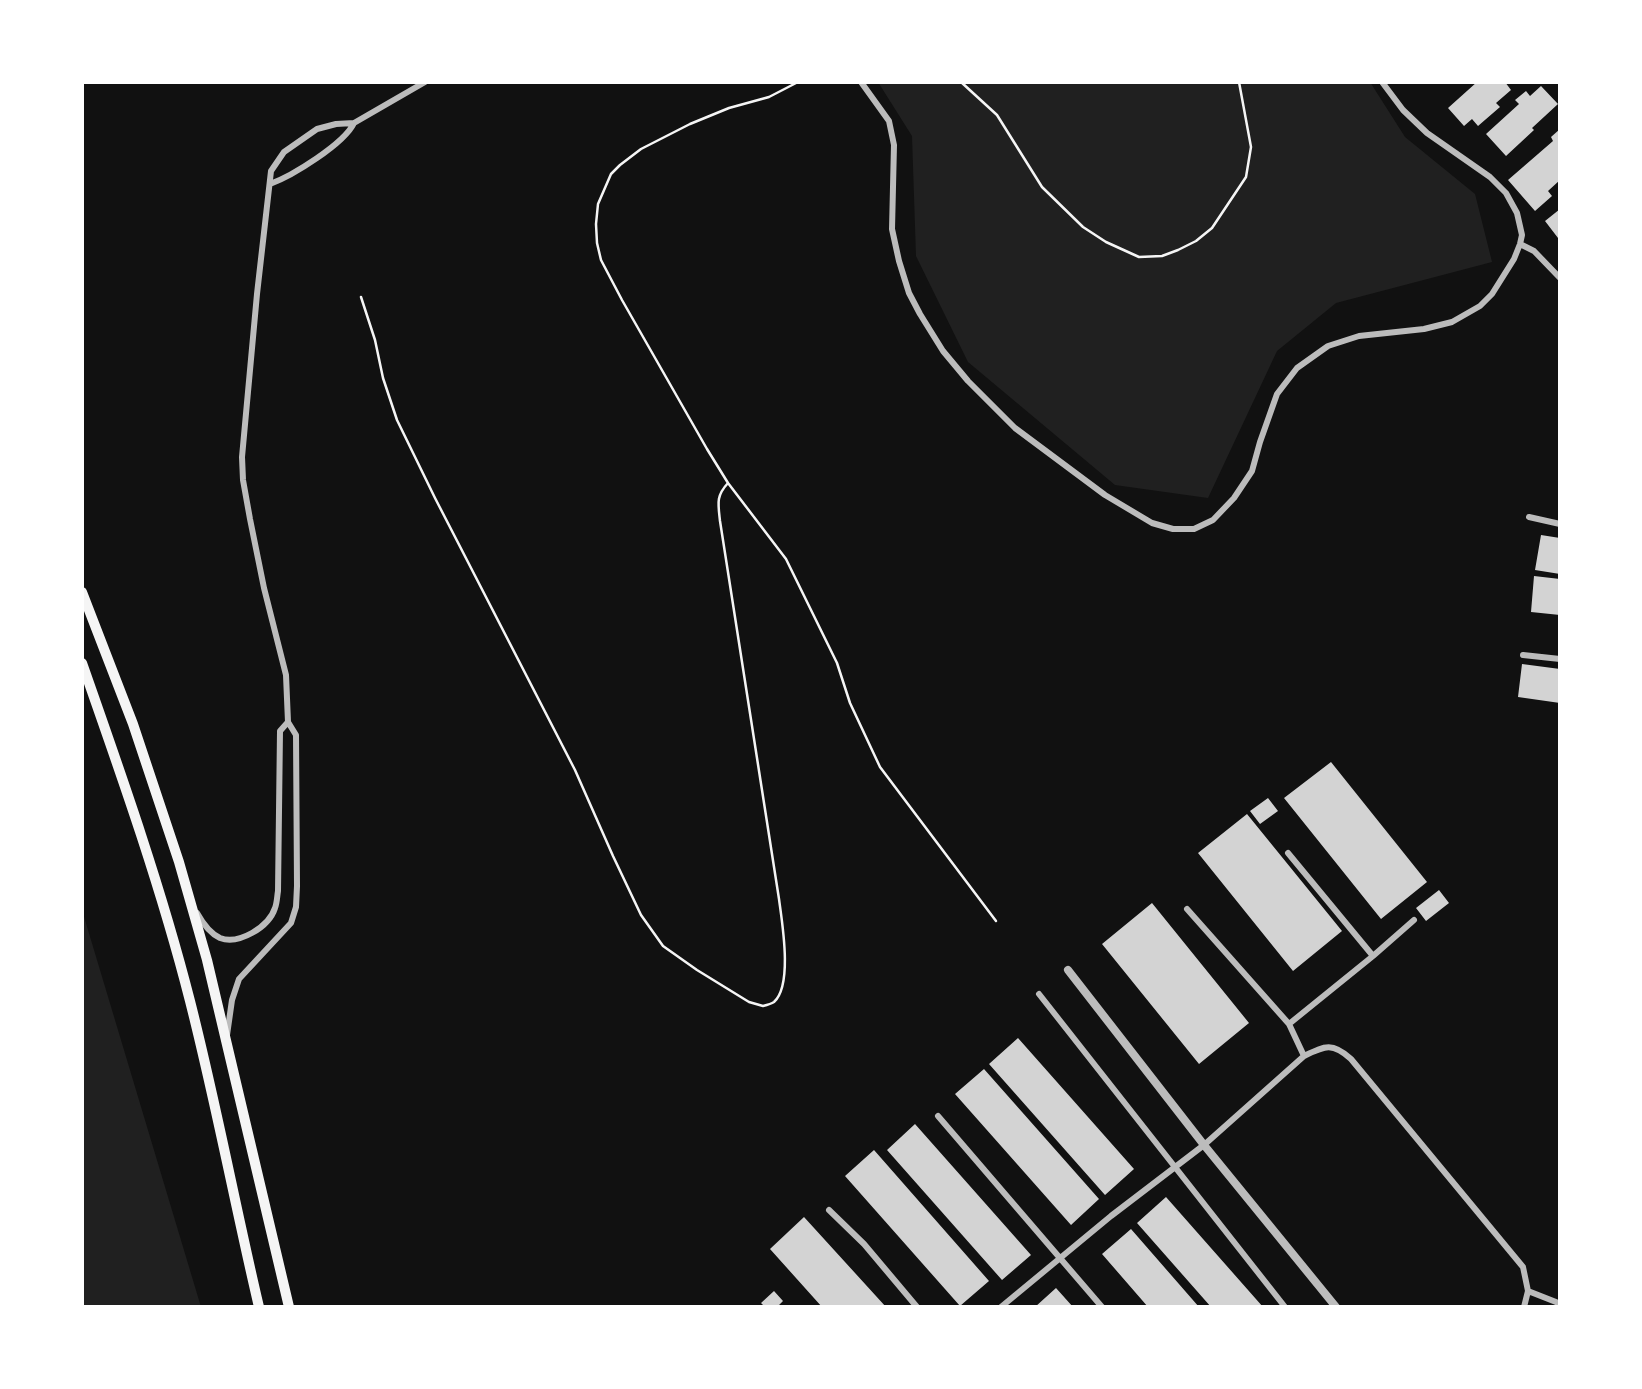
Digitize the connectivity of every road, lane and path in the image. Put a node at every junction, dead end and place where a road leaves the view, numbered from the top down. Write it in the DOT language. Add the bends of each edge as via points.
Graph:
graph roads {
  1 [pos="425,82"];
  2 [pos="798,82"];
  3 [pos="861,82"];
  4 [pos="961,82"];
  5 [pos="1239,82"];
  6 [pos="1382,82"];
  7 [pos="354,124"];
  8 [pos="270,184"];
  9 [pos="1520,244"];
  10 [pos="1560,278"];
  11 [pos="361,297"];
  12 [pos="729,483"];
  13 [pos="1529,517"];
  14 [pos="1560,524"];
  15 [pos="82,593"];
  16 [pos="1523,655"];
  17 [pos="1560,659"];
  18 [pos="82,663"];
  19 [pos="288,722"];
  20 [pos="1287,853"];
  21 [pos="190,903"];
  22 [pos="1187,909"];
  23 [pos="1414,920"];
  24 [pos="996,921"];
  25 [pos="1373,956"];
  26 [pos="1068,970"];
  27 [pos="1039,994"];
  28 [pos="1289,1024"];
  29 [pos="226,1045"];
  30 [pos="1304,1056"];
  31 [pos="938,1116"];
  32 [pos="1205,1144"];
  33 [pos="1174,1167"];
  34 [pos="829,1210"];
  35 [pos="1061,1257"];
  36 [pos="1528,1291"];
  37 [pos="1560,1306"];
  38 [pos="259,1307"];
  39 [pos="289,1307"];
  40 [pos="918,1307"];
  41 [pos="1001,1307"];
  42 [pos="1102,1307"];
  43 [pos="1284,1307"];
  44 [pos="1336,1307"];
  45 [pos="1524,1307"];
  1 -- 7 [label="street"];
  2 -- 12 [label="path" via="690,124 641,149 611,174 598,204 601,260"];
  3 -- 9 [label="street" via="889,121 894,145 892,229 909,293 943,351 1015,428 1105,495 1152,523 1173,529 1194,529 1213,520 1234,498 1252,471 1277,394 1297,368 1328,346 1359,336 1452,322 1492,294"];
  4 -- 5 [label="path" via="997,115 1042,187 1083,227 1139,257 1162,256 1196,241 1212,228 1246,177 1251,147"];
  6 -- 9 [label="street" via="1427,134 1490,177 1506,194 1517,213"];
  7 -- 8 [label="street" via="339,142"];
  7 -- 8 [label="street" via="317,129 284,152 271,171"];
  8 -- 19 [label="street" via="242,457 264,588 286,675"];
  9 -- 10 [label="street" via="1534,251"];
  11 -- 12 [label="path" via="397,420 575,770 641,915 663,946 749,1002 764,1006 780,991 786,948 720,521 718,501"];
  12 -- 24 [label="path" via="786,559 837,663 880,767"];
  13 -- 14 [label="street"];
  15 -- 21 [label="main road" via="133,724"];
  16 -- 17 [label="street"];
  18 -- 38 [label="main road" via="127,791 190,1001"];
  19 -- 21 [label="street" via="280,732 275,911 246,937 232,940 218,937 205,926"];
  19 -- 29 [label="street" via="296,735 296,907 291,923 239,979"];
  20 -- 25 [label="street"];
  21 -- 29 [label="main road"];
  22 -- 28 [label="street"];
  23 -- 25 [label="street"];
  25 -- 28 [label="street"];
  26 -- 32 [label="street"];
  27 -- 33 [label="street"];
  28 -- 30 [label="street"];
  29 -- 39 [label="main road"];
  30 -- 32 [label="street"];
  30 -- 36 [label="street" via="1332,1046 1350,1059 1523,1267"];
  31 -- 35 [label="street"];
  32 -- 33 [label="street"];
  32 -- 44 [label="street"];
  33 -- 35 [label="street"];
  33 -- 43 [label="street"];
  34 -- 40 [label="street"];
  35 -- 41 [label="street"];
  35 -- 42 [label="street"];
  36 -- 37 [label="street"];
  36 -- 45 [label="street"];
}
